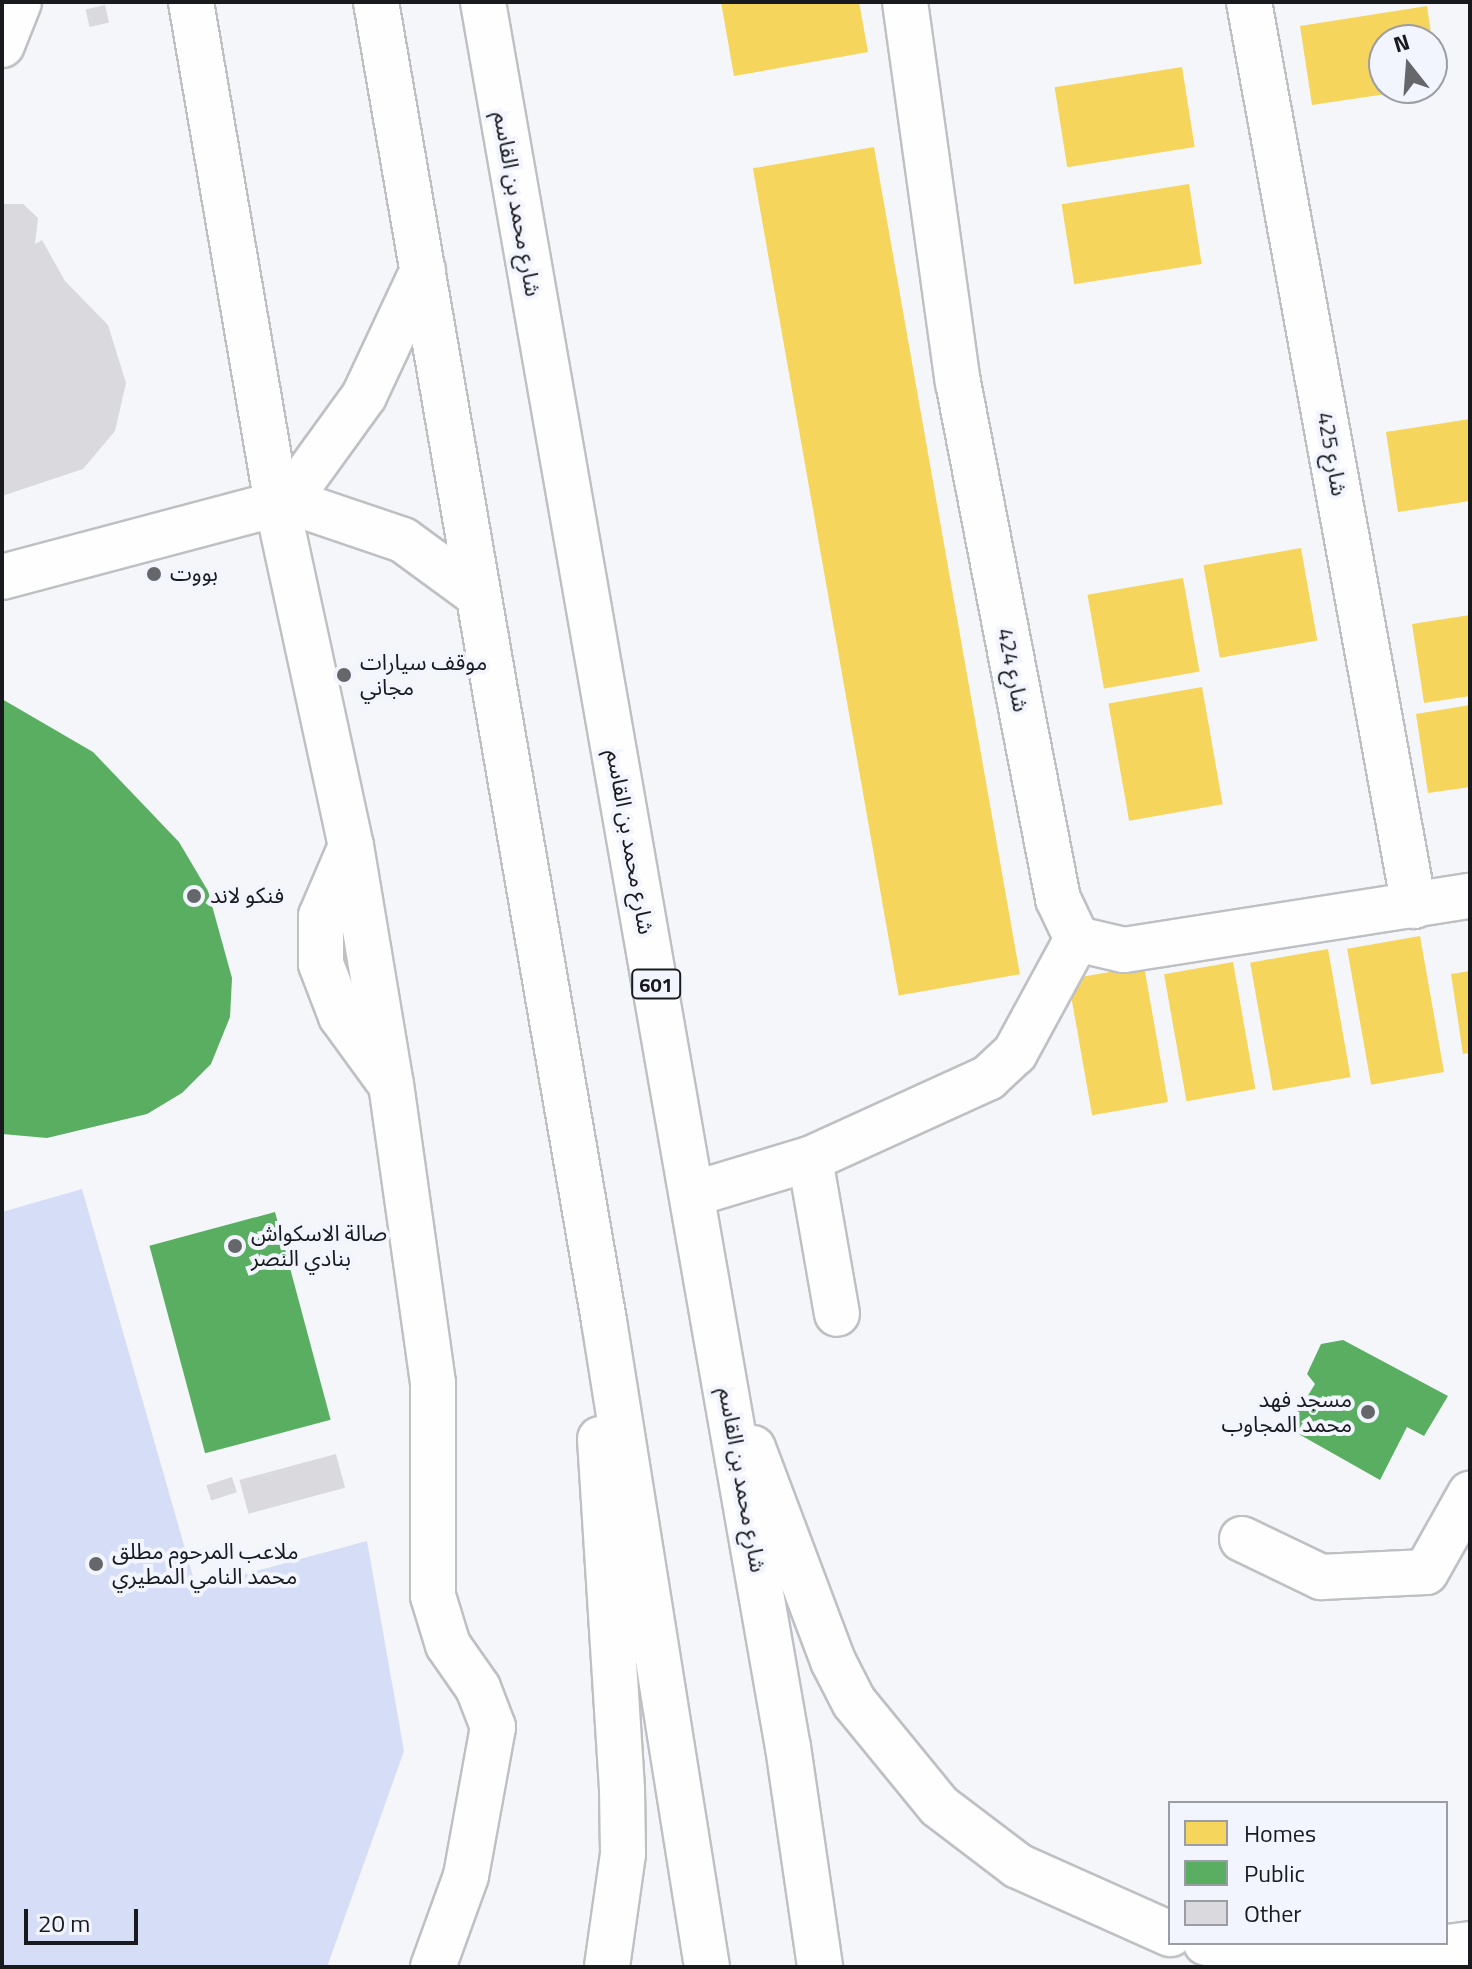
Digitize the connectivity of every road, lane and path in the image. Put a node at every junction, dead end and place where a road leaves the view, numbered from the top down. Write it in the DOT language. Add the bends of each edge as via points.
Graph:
graph roads {
  1 [pos="19,2"];
  2 [pos="191,2"];
  3 [pos="376,2"];
  4 [pos="483,2"];
  5 [pos="905,2"];
  6 [pos="1249,2"];
  7 [pos="2,45"];
  8 [pos="423,270"];
  9 [pos="282,502"];
  10 [pos="2,577"];
  11 [pos="474,592"];
  12 [pos="1470,896"];
  13 [pos="1414,906"];
  14 [pos="1077,939"];
  15 [pos="810,1159"];
  16 [pos="693,1194"];
  17 [pos="837,1314"];
  18 [pos="604,1321"];
  19 [pos="729,1402"];
  20 [pos="1470,1494"];
  21 [pos="1242,1539"];
  22 [pos="1168,1933"];
  23 [pos="1470,1944"];
  24 [pos="1230,1945"];
  25 [pos="433,1967"];
  26 [pos="607,1967"];
  27 [pos="707,1967"];
  28 [pos="820,1967"];
  1 -- 7 [label="main road"];
  2 -- 9 [label="main road"];
  3 -- 8 [label="main road"];
  4 -- 16 [label="main road, شارع محمد بن القاسم / 601"];
  5 -- 14 [label="main road, شارع 424" via="958,382 1058,899"];
  6 -- 13 [label="main road, شارع 425"];
  8 -- 9 [label="main road" via="364,396"];
  8 -- 11 [label="main road"];
  9 -- 10 [label="main road"];
  9 -- 11 [label="main road" via="403,540"];
  9 -- 25 [label="main road" via="351,846 433,1383 433,1596 448,1645 478,1688 493,1727 466,1876"];
  11 -- 18 [label="main road"];
  12 -- 13 [label="main road"];
  13 -- 14 [label="main road" via="1124,950"];
  14 -- 15 [label="main road" via="1015,1053 988,1078"];
  15 -- 16 [label="main road"];
  15 -- 17 [label="main road"];
  16 -- 19 [label="main road, شارع محمد بن القاسم / 601"];
  18 -- 26 [label="main road" via="600,1484 623,1841"];
  18 -- 27 [label="main road"];
  19 -- 22 [label="main road" via="777,1503 833,1661 877,1732 939,1806 1018,1866"];
  19 -- 28 [label="main road, شارع محمد بن القاسم / 601"];
  20 -- 21 [label="main road" via="1426,1572 1321,1577"];
  23 -- 24 [label="main road" via="1373,1957"];
}
